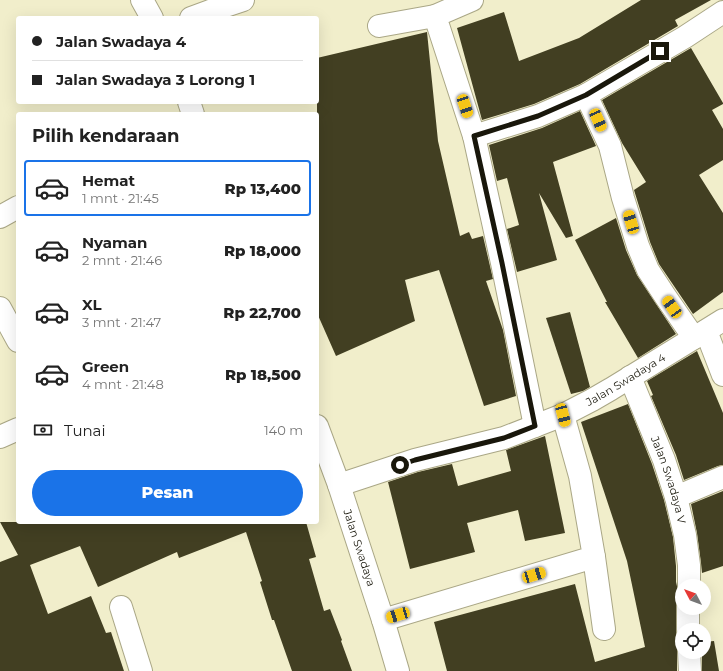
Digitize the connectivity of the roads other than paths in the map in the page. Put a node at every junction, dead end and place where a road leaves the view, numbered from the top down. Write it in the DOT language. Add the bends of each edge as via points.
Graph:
graph roads {
  1 [pos="142,0"];
  2 [pos="243,0"];
  3 [pos="472,0"];
  4 [pos="723,12"];
  5 [pos="151,16"];
  6 [pos="196,16"];
  7 [pos="435,16"];
  8 [pos="379,26"];
  9 [pos="586,95"];
  10 [pos="474,136"];
  11 [pos="16,208"];
  12 [pos="0,217"];
  13 [pos="0,308"];
  14 [pos="708,330"];
  15 [pos="16,337"];
  16 [pos="723,375"];
  17 [pos="630,377"];
  18 [pos="563,415"];
  19 [pos="535,426"];
  20 [pos="16,430"];
  21 [pos="319,431"];
  22 [pos="0,437"];
  23 [pos="723,478"];
  24 [pos="339,485"];
  25 [pos="676,498"];
  26 [pos="594,557"];
  27 [pos="689,579"];
  28 [pos="121,607"];
  29 [pos="383,620"];
  30 [pos="604,629"];
  31 [pos="689,659"];
  32 [pos="141,671"];
  33 [pos="398,671"];
  34 [pos="690,671"];
  1 -- 5 [label="street"];
  2 -- 6 [label="street"];
  3 -- 7 [label="street"];
  4 -- 9 [label="street"];
  7 -- 8 [label="street"];
  7 -- 10 [label="street"];
  9 -- 10 [label="street" via="538,116"];
  9 -- 14 [label="street" via="610,146 623,198 648,270 665,296"];
  10 -- 19 [label="street"];
  11 -- 12 [label="street"];
  13 -- 15 [label="street"];
  14 -- 16 [label="street"];
  14 -- 17 [label="street, Jalan Swadaya 4"];
  17 -- 18 [label="street, Jalan Swadaya 4"];
  17 -- 25 [label="street, Jalan Swadaya V" via="664,460"];
  18 -- 19 [label="street, Jalan Swadaya 4"];
  18 -- 26 [label="street" via="580,476"];
  19 -- 24 [label="street, Jalan Swadaya 4" via="504,438 415,460"];
  20 -- 22 [label="street"];
  21 -- 24 [label="street, Jalan Swadaya"];
  23 -- 25 [label="street"];
  24 -- 29 [label="street, Jalan Swadaya"];
  25 -- 27 [label="street, Jalan Swadaya V" via="685,535"];
  26 -- 29 [label="street"];
  26 -- 30 [label="street"];
  28 -- 32 [label="street"];
  29 -- 33 [label="street, Jalan Swadaya"];
  31 -- 34 [label="street"];
}
